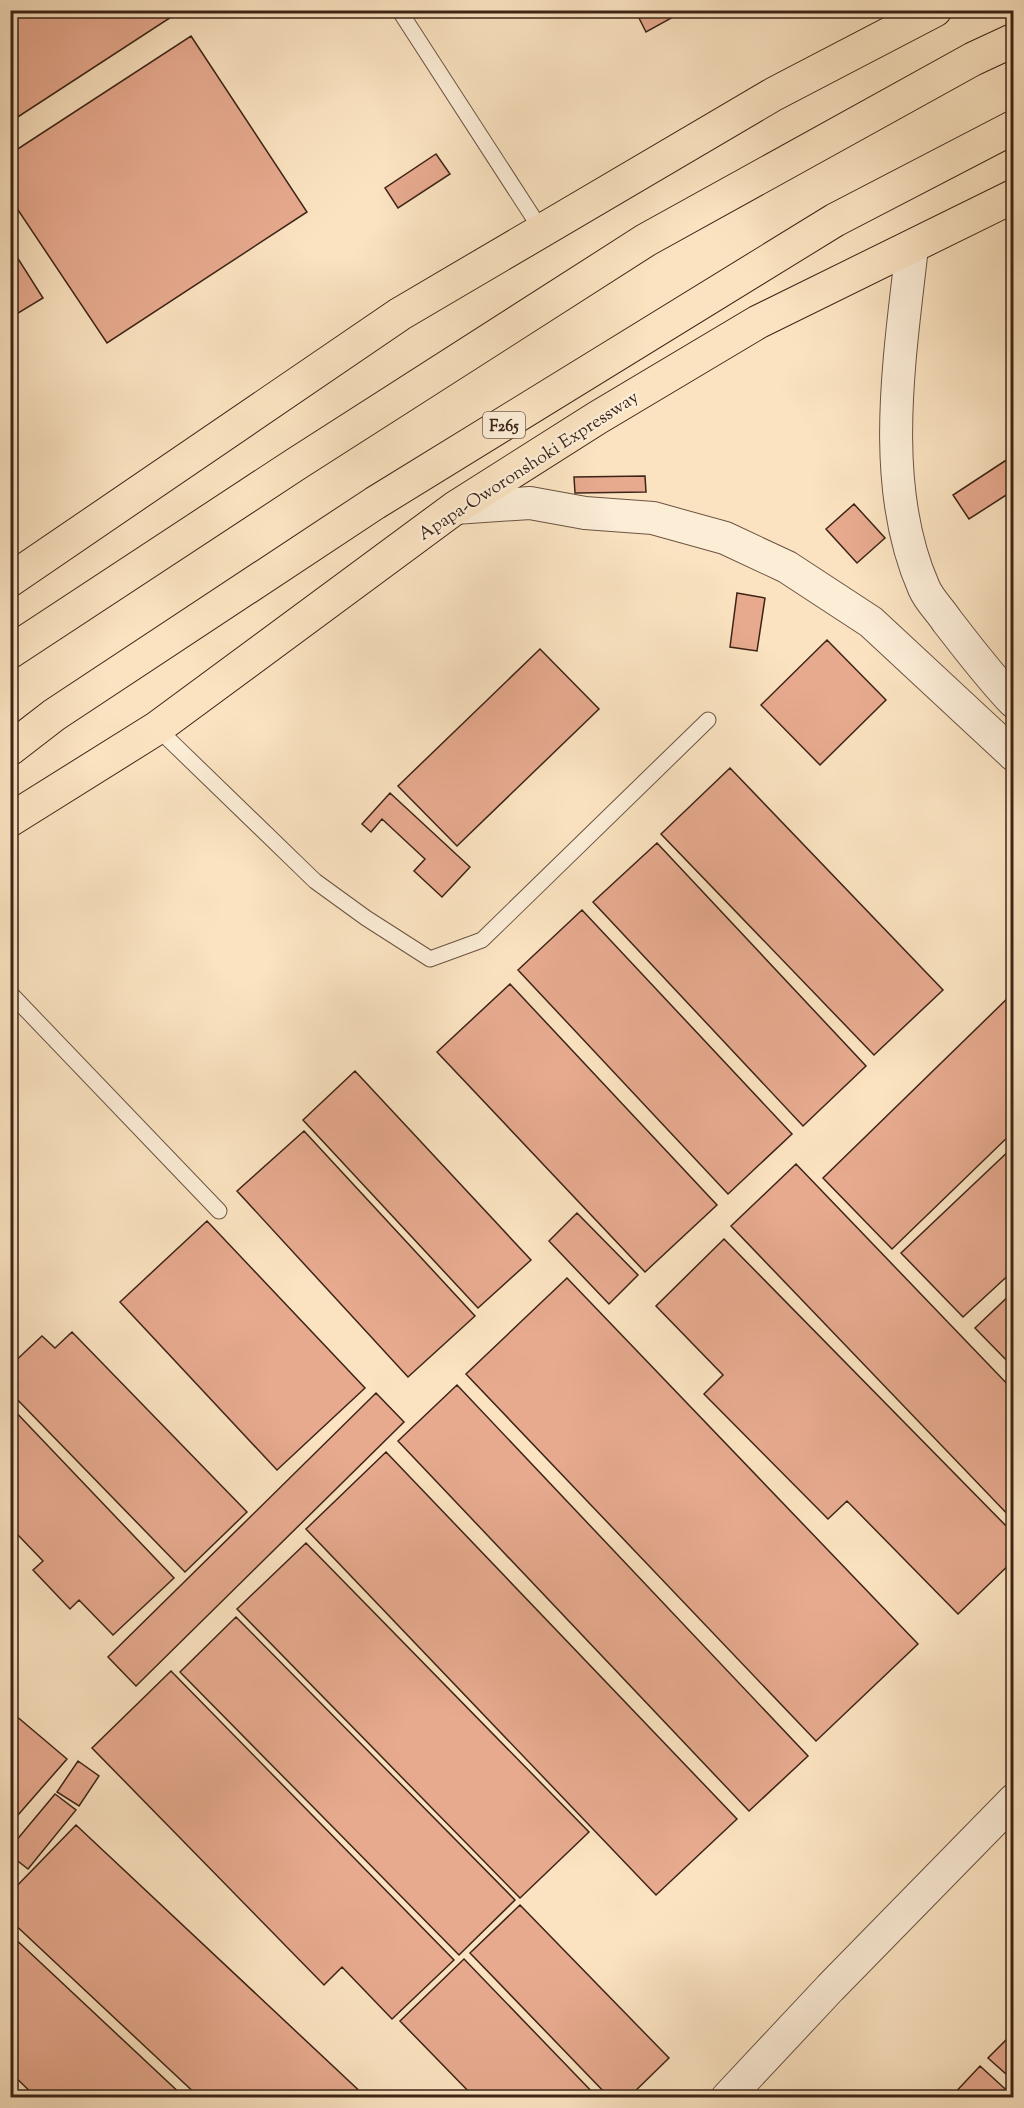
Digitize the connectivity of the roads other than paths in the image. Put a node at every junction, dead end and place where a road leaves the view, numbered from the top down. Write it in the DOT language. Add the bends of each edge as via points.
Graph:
graph roads {
  1 [pos="399,10"];
  2 [pos="914,15"];
  3 [pos="1014,40"];
  4 [pos="1014,127"];
  5 [pos="1014,196"];
  6 [pos="542,231"];
  7 [pos="912,247"];
  8 [pos="455,508"];
  9 [pos="10,580"];
  10 [pos="10,652"];
  11 [pos="1014,702"];
  12 [pos="708,720"];
  13 [pos="157,728"];
  14 [pos="10,749"];
  15 [pos="1014,755"];
  16 [pos="10,820"];
  17 [pos="10,993"];
  18 [pos="219,1211"];
  19 [pos="1014,1800"];
  20 [pos="727,2097"];
  1 -- 6 [label="lane"];
  2 -- 6 [label="main road"];
  3 -- 10 [label="main road" via="646,240"];
  4 -- 14 [label="main road, F265" via="835,220 375,503 54,715"];
  5 -- 7 [label="main road, Apapa-Oworonshoki Expressway"];
  6 -- 9 [label="main road" via="400,314"];
  7 -- 8 [label="main road, Apapa-Oworonshoki Expressway" via="758,322"];
  7 -- 11 [label="street" via="897,385 898,481 906,540 924,590 989,676"];
  8 -- 13 [label="main road, Apapa-Oworonshoki Expressway"];
  8 -- 15 [label="street" via="530,503 585,513 653,518 725,538 787,567 871,622"];
  12 -- 13 [label="lane" via="482,940 430,959 315,880"];
  13 -- 16 [label="main road, Apapa-Oworonshoki Expressway"];
  17 -- 18 [label="lane"];
  19 -- 20 [label="street"];
}
